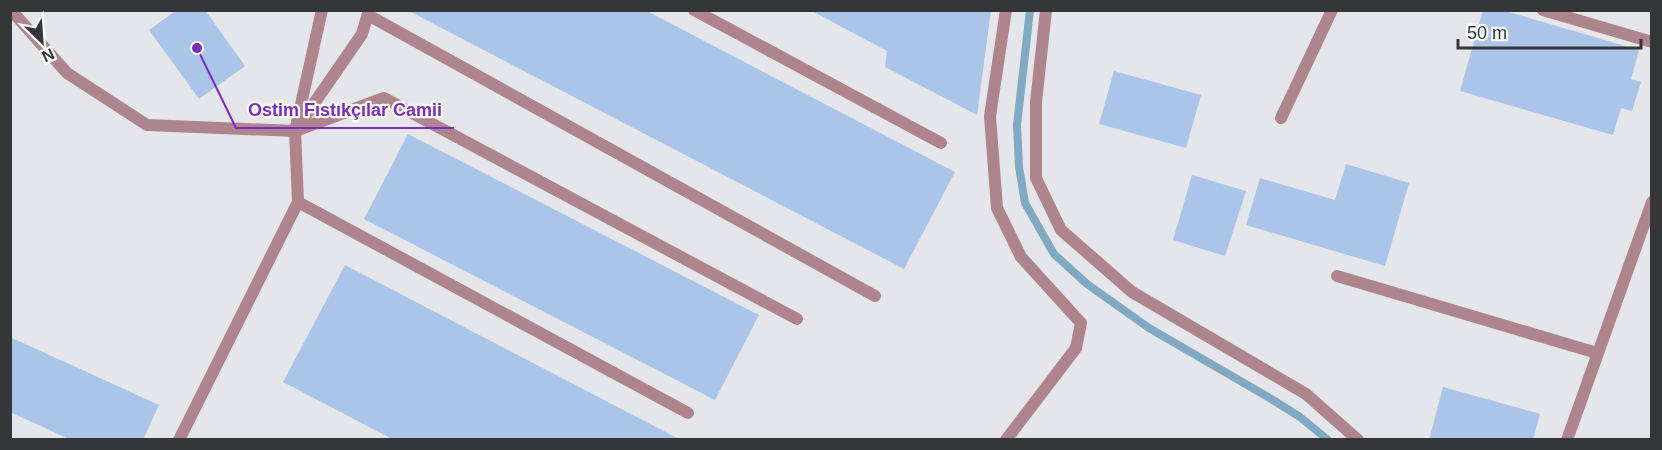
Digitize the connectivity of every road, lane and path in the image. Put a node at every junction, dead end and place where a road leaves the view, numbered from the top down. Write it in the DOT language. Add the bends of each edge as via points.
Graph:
graph roads {
  1 [pos="10,10"];
  2 [pos="322,10"];
  3 [pos="694,10"];
  4 [pos="1005,10"];
  5 [pos="1046,10"];
  6 [pos="1332,10"];
  7 [pos="1543,10"];
  8 [pos="368,13"];
  9 [pos="1652,42"];
  10 [pos="1281,118"];
  11 [pos="295,131"];
  12 [pos="941,143"];
  13 [pos="298,201"];
  14 [pos="1652,202"];
  15 [pos="1337,276"];
  16 [pos="875,296"];
  17 [pos="797,319"];
  18 [pos="1597,354"];
  19 [pos="688,413"];
  20 [pos="179,440"];
  21 [pos="1006,440"];
  22 [pos="1358,440"];
  23 [pos="1567,440"];
  1 -- 11 [label="street" via="67,73 147,125"];
  2 -- 11 [label="street"];
  3 -- 12 [label="street"];
  4 -- 21 [label="street" via="990,116 997,208 1021,257 1081,322 1076,348"];
  5 -- 22 [label="street" via="1036,102 1036,178 1060,230 1132,292 1306,394"];
  6 -- 10 [label="street"];
  7 -- 9 [label="street"];
  8 -- 11 [label="street" via="362,34"];
  8 -- 16 [label="street"];
  11 -- 13 [label="street"];
  11 -- 17 [label="street" via="384,98"];
  13 -- 19 [label="street"];
  13 -- 20 [label="street"];
  14 -- 18 [label="street"];
  15 -- 18 [label="street"];
  18 -- 23 [label="street"];
}
